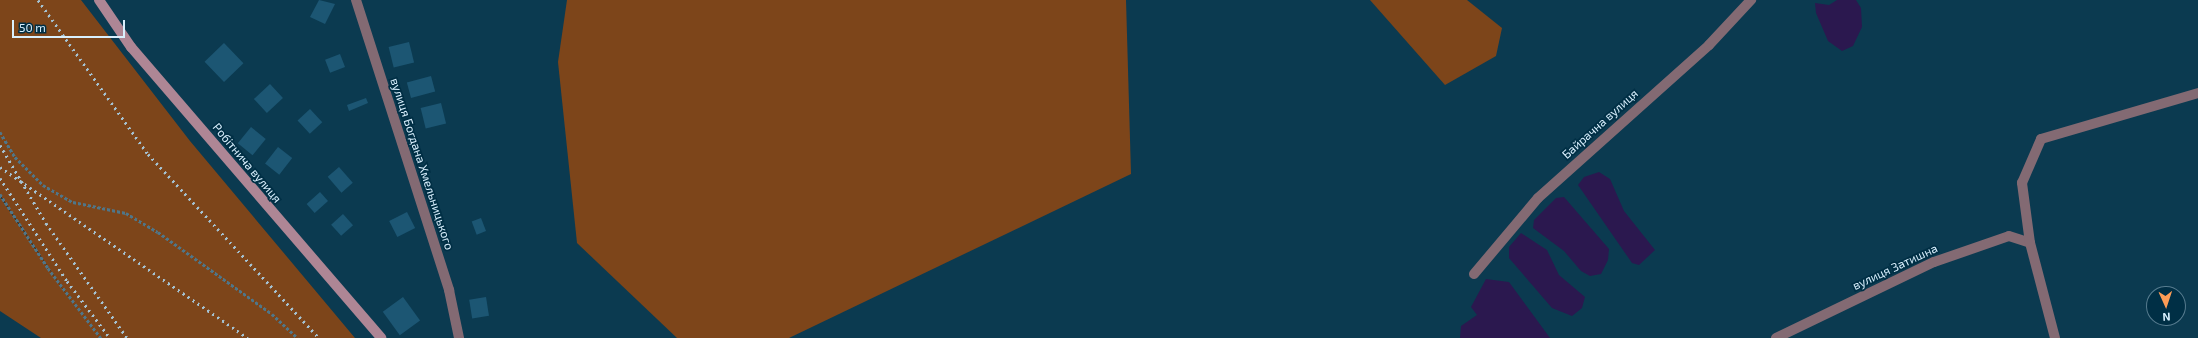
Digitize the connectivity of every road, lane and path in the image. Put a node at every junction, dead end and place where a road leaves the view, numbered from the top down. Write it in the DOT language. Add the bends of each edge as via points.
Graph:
graph roads {
  1 [pos="98,0"];
  2 [pos="356,0"];
  3 [pos="1751,0"];
  4 [pos="2198,93"];
  5 [pos="0,132"];
  6 [pos="0,194"];
  7 [pos="2030,243"];
  8 [pos="1474,274"];
  9 [pos="101,338"];
  10 [pos="298,338"];
  11 [pos="381,338"];
  12 [pos="459,338"];
  13 [pos="1776,338"];
  14 [pos="2055,338"];
  1 -- 11 [label="street, Робітнича вулиця" via="132,47"];
  2 -- 12 [label="street, вулиця Богдана Хмельницького" via="449,290"];
  3 -- 8 [label="street, Байрачна вулиця" via="1709,45 1538,198"];
  4 -- 7 [label="street" via="2041,139 2022,183"];
  5 -- 10 [label="path" via="15,157 43,185 73,202 126,213 158,232 272,314"];
  6 -- 9 [label="path" via="48,268"];
  7 -- 13 [label="street, вулиця Затишна" via="2009,236 1934,262"];
  7 -- 14 [label="street"];
}
